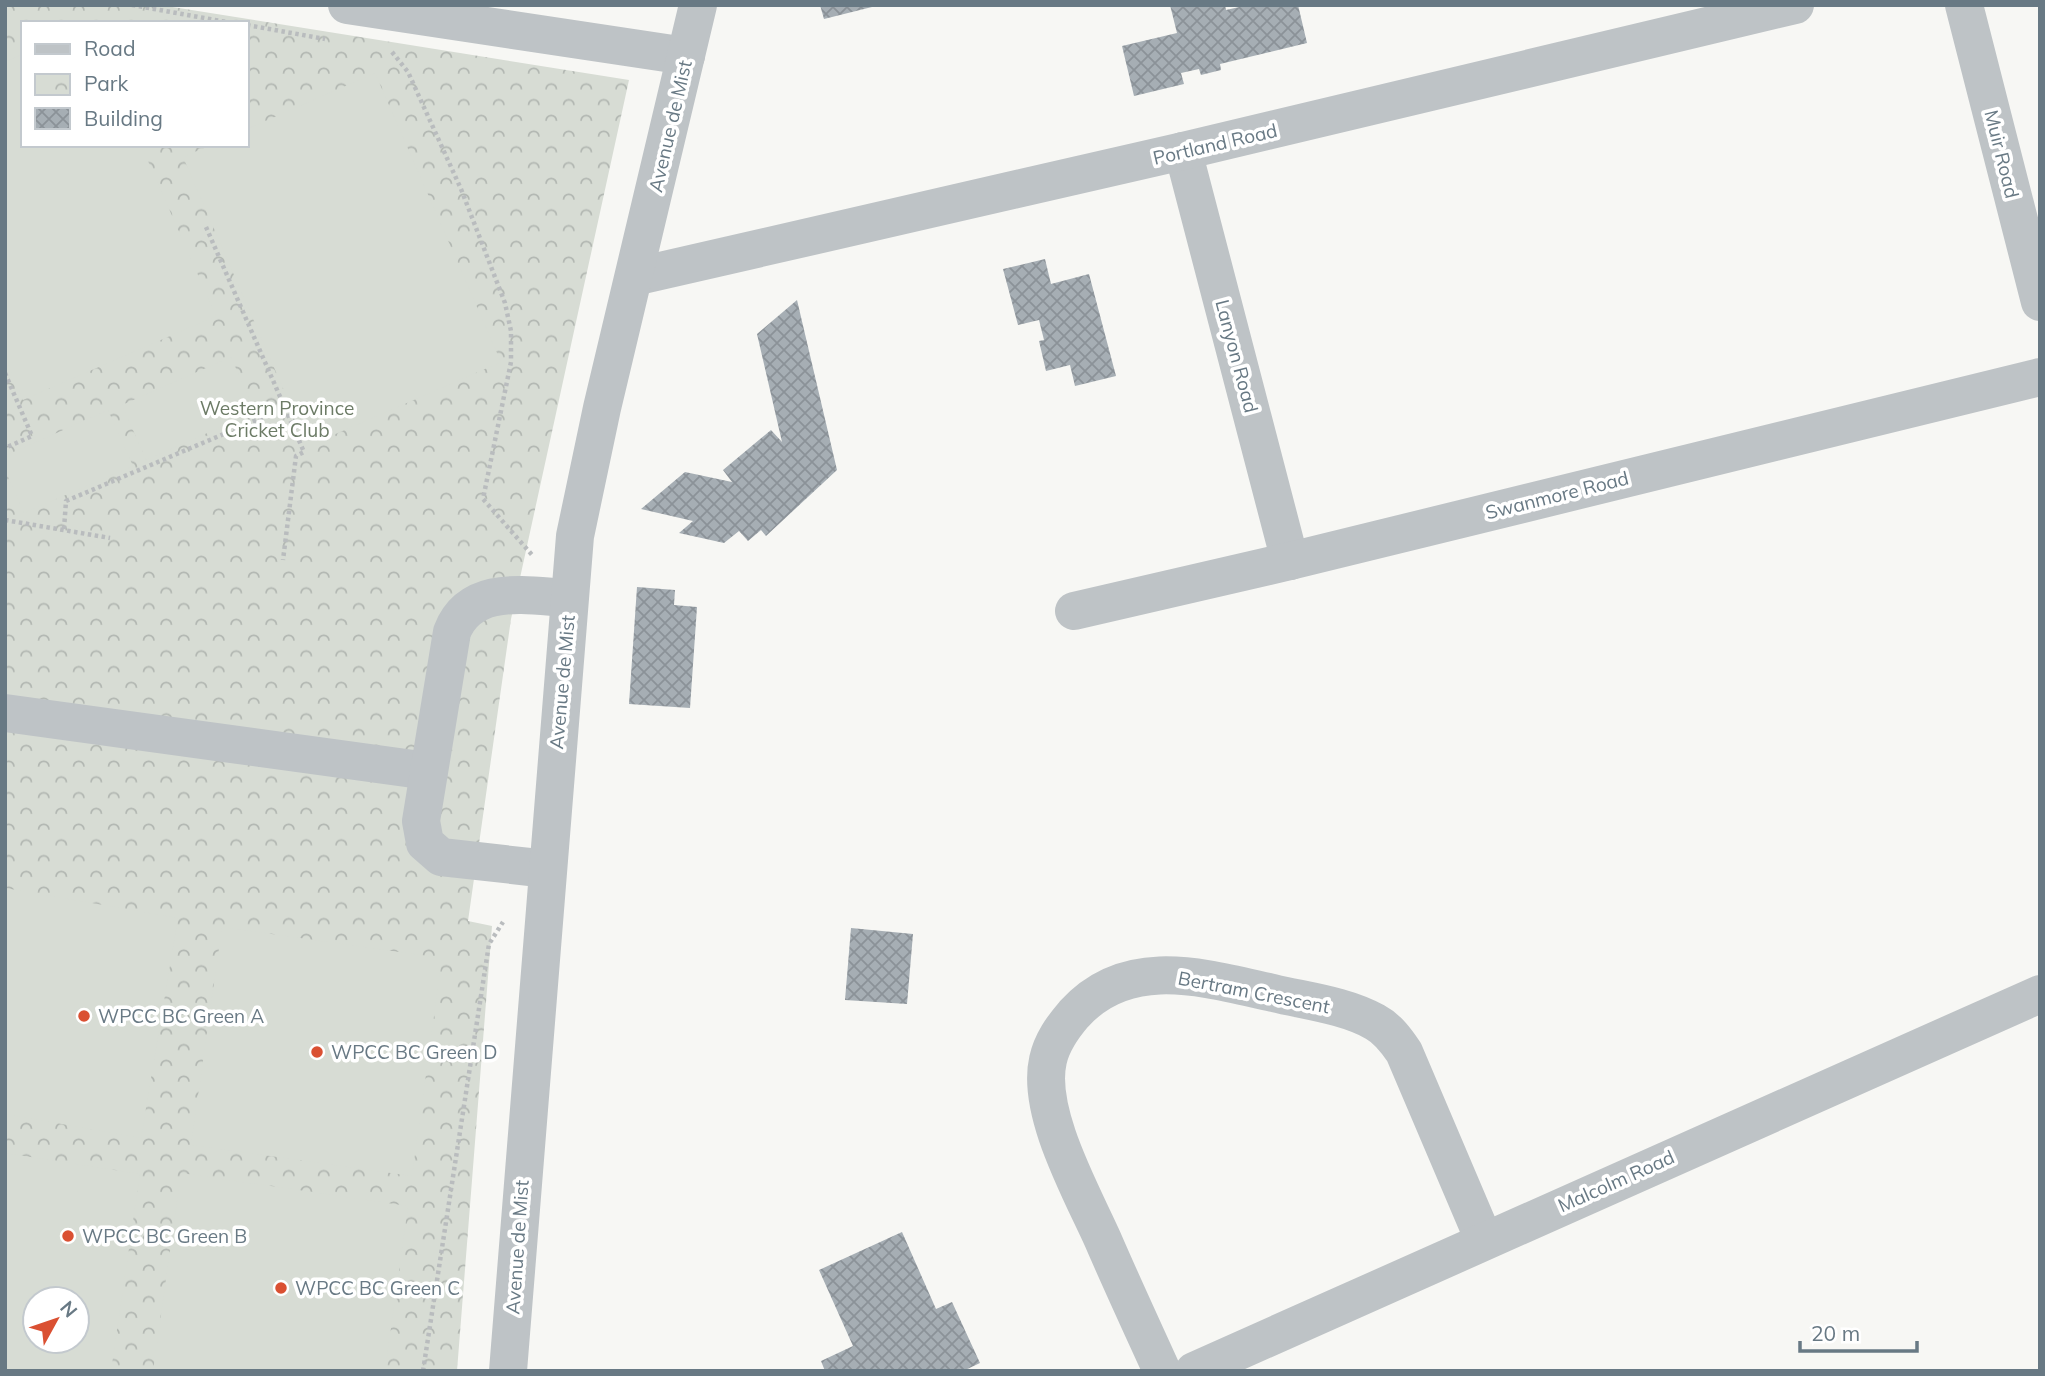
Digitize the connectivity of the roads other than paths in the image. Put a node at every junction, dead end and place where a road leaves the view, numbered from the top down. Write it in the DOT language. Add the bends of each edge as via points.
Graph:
graph roads {
  1 [pos="347,5"];
  2 [pos="698,5"];
  3 [pos="1795,5"];
  4 [pos="1964,5"];
  5 [pos="686,55"];
  6 [pos="1183,151"];
  7 [pos="634,277"];
  8 [pos="2040,302"];
  9 [pos="2040,377"];
  10 [pos="1290,561"];
  11 [pos="569,598"];
  12 [pos="1074,611"];
  13 [pos="5,713"];
  14 [pos="428,771"];
  15 [pos="536,868"];
  16 [pos="2040,994"];
  17 [pos="1483,1240"];
  18 [pos="508,1371"];
  19 [pos="1162,1371"];
  20 [pos="1194,1371"];
  1 -- 5 [label="street"];
  2 -- 5 [label="street, Avenue de Mist"];
  3 -- 6 [label="street, Portland Road"];
  4 -- 8 [label="street, Muir Road"];
  5 -- 7 [label="street, Avenue de Mist"];
  6 -- 7 [label="street, Portland Road"];
  6 -- 10 [label="street, Lanyon Road"];
  7 -- 11 [label="street, Avenue de Mist" via="575,536"];
  9 -- 10 [label="street, Swanmore Road"];
  10 -- 12 [label="street, Swanmore Road"];
  11 -- 14 [label="street" via="501,594 474,605 456,622"];
  11 -- 15 [label="street, Avenue de Mist"];
  13 -- 14 [label="street"];
  14 -- 15 [label="street" via="421,829 435,854"];
  15 -- 18 [label="street, Avenue de Mist"];
  16 -- 17 [label="street, Malcolm Road"];
  17 -- 19 [label="street, Bertram Crescent" via="1404,1052 1376,1022 1340,1009 1176,975 1143,975 1115,984 1085,1002 1061,1029 1047,1062 1046,1089 1059,1143"];
  17 -- 20 [label="street, Malcolm Road"];
}
